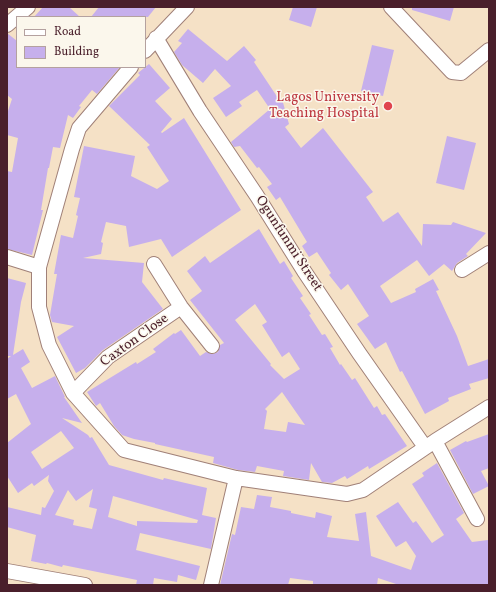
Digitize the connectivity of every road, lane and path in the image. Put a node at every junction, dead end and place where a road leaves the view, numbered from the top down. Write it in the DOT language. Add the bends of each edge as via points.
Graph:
graph roads {
  1 [pos="28,7"];
  2 [pos="187,7"];
  3 [pos="391,7"];
  4 [pos="18,16"];
  5 [pos="16,17"];
  6 [pos="7,25"];
  7 [pos="156,38"];
  8 [pos="146,50"];
  9 [pos="489,50"];
  10 [pos="130,68"];
  11 [pos="489,253"];
  12 [pos="7,257"];
  13 [pos="154,264"];
  14 [pos="39,267"];
  15 [pos="462,270"];
  16 [pos="181,307"];
  17 [pos="212,346"];
  18 [pos="73,393"];
  19 [pos="489,407"];
  20 [pos="430,444"];
  21 [pos="236,478"];
  22 [pos="477,519"];
  23 [pos="7,571"];
  24 [pos="85,585"];
  25 [pos="210,585"];
  1 -- 4 [label="street"];
  2 -- 7 [label="street"];
  3 -- 9 [label="street" via="452,72 461,73"];
  5 -- 6 [label="street"];
  7 -- 8 [label="street"];
  7 -- 20 [label="street, Ogunfunmi Street" via="200,111 359,353"];
  10 -- 14 [label="street" via="79,128"];
  11 -- 15 [label="street"];
  12 -- 14 [label="street"];
  13 -- 16 [label="street, Caxton Close"];
  14 -- 18 [label="street" via="39,307 44,329 49,345"];
  16 -- 17 [label="street, Caxton Close"];
  16 -- 18 [label="street, Caxton Close" via="108,357"];
  18 -- 21 [label="street" via="124,450"];
  19 -- 20 [label="street"];
  20 -- 21 [label="street" via="363,490 347,494"];
  20 -- 22 [label="street, Ogunfunmi Street"];
  21 -- 25 [label="street"];
  23 -- 24 [label="street"];
}
